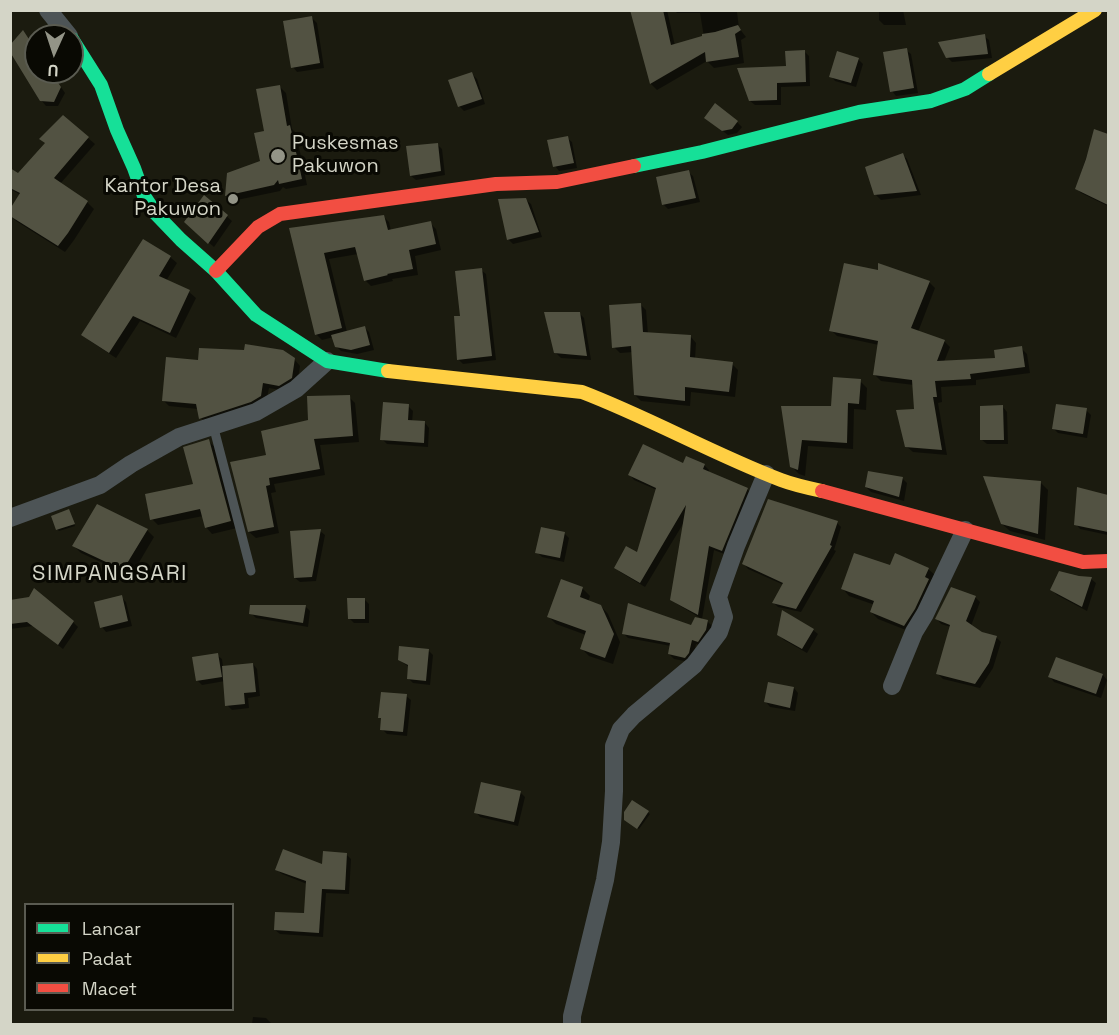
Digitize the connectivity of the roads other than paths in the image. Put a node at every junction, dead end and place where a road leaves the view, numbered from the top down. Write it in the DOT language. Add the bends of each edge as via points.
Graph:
graph roads {
  1 [pos="48,10"];
  2 [pos="1095,10"];
  3 [pos="60,24"];
  4 [pos="84,57"];
  5 [pos="216,271"];
  6 [pos="327,361"];
  7 [pos="213,425"];
  8 [pos="766,474"];
  9 [pos="10,518"];
  10 [pos="965,530"];
  11 [pos="1108,561"];
  12 [pos="251,571"];
  13 [pos="892,686"];
  14 [pos="573,1024"];
  1 -- 3 [label="street"];
  2 -- 5 [label="street" via="965,89 931,101 859,112 702,152 557,182 496,184 280,214 258,227"];
  4 -- 5 [label="street" via="101,85 144,196 156,214"];
  5 -- 6 [label="street" via="256,315"];
  6 -- 7 [label="street" via="279,400 256,412"];
  6 -- 8 [label="street" via="375,370 582,392"];
  7 -- 9 [label="street" via="179,437 100,485"];
  7 -- 12 [label="lane"];
  8 -- 10 [label="street"];
  8 -- 14 [label="street" via="718,597 724,617 719,632 694,665 621,729 614,746 611,842"];
  10 -- 11 [label="street" via="1083,562"];
  10 -- 13 [label="street"];
}
